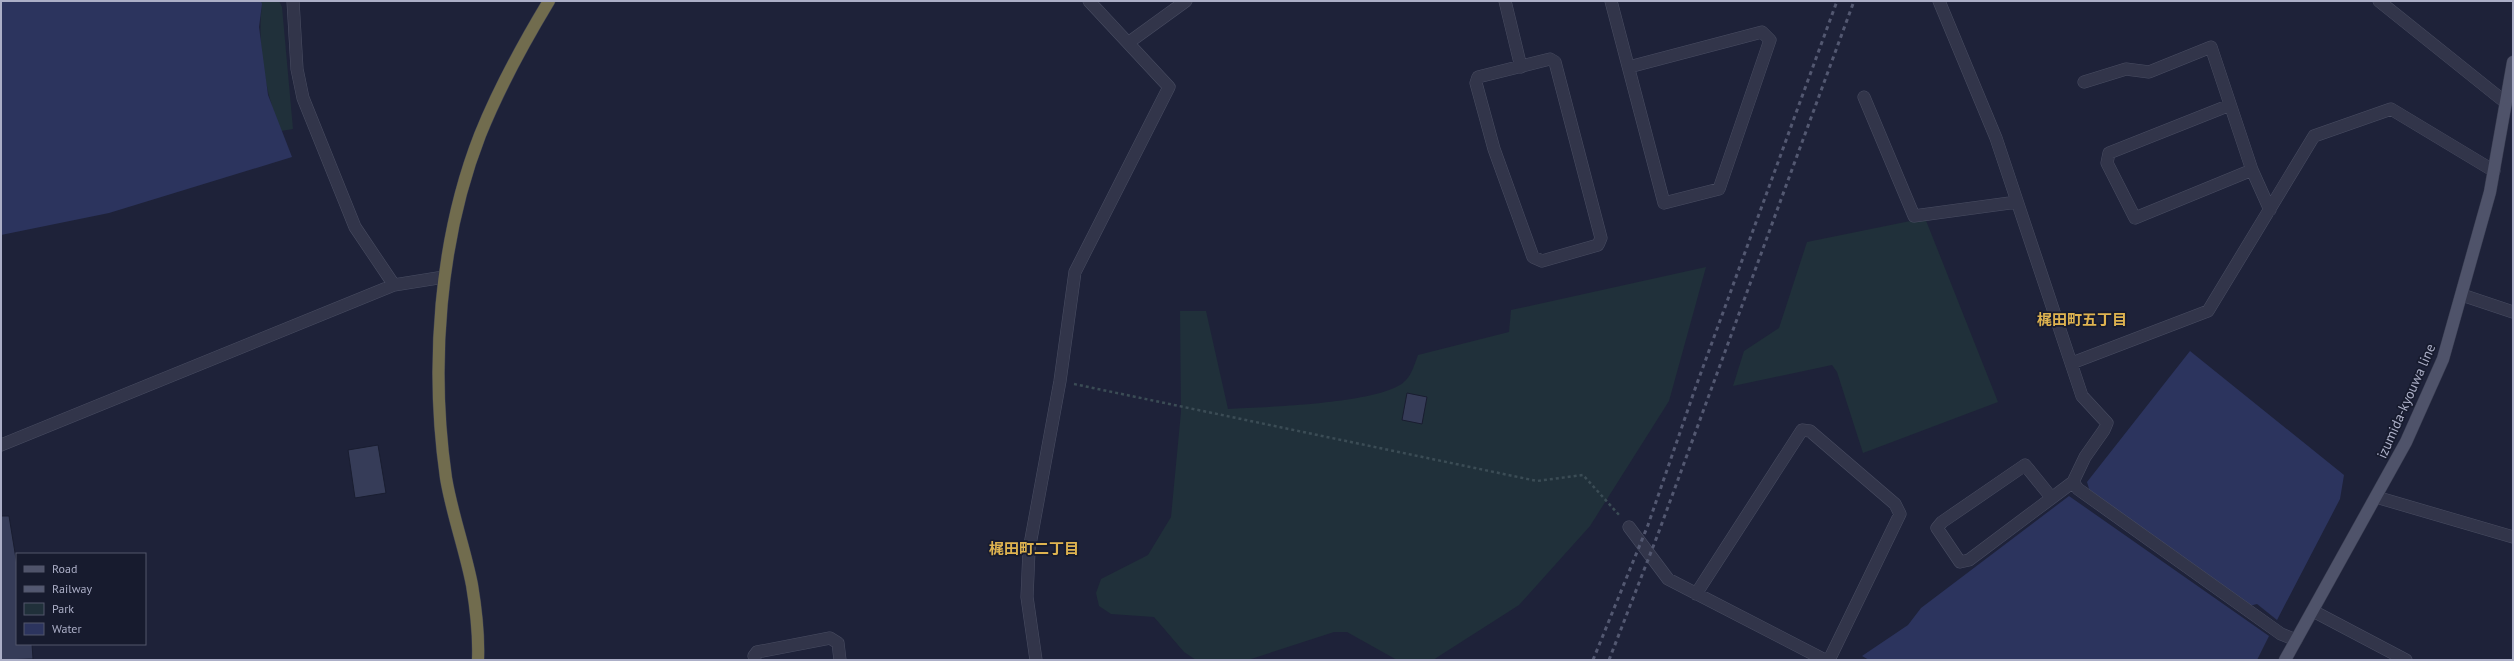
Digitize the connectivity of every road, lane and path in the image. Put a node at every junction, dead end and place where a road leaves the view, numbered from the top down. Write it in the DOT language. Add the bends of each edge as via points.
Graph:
graph roads {
  1 [pos="293,1"];
  2 [pos="549,1"];
  3 [pos="1089,1"];
  4 [pos="1186,1"];
  5 [pos="1505,1"];
  6 [pos="1611,1"];
  7 [pos="1939,1"];
  8 [pos="2380,1"];
  9 [pos="1128,43"];
  10 [pos="2513,62"];
  11 [pos="1521,67"];
  12 [pos="1628,67"];
  13 [pos="2084,82"];
  14 [pos="1864,97"];
  15 [pos="2505,102"];
  16 [pos="2230,105"];
  17 [pos="2252,170"];
  18 [pos="2494,170"];
  19 [pos="2016,202"];
  20 [pos="2270,210"];
  21 [pos="444,277"];
  22 [pos="394,285"];
  23 [pos="2462,295"];
  24 [pos="2513,312"];
  25 [pos="2072,363"];
  26 [pos="1060,381"];
  27 [pos="1,445"];
  28 [pos="2073,482"];
  29 [pos="2051,496"];
  30 [pos="2376,497"];
  31 [pos="1629,527"];
  32 [pos="2513,537"];
  33 [pos="1696,594"];
  34 [pos="2313,611"];
  35 [pos="2296,640"];
  36 [pos="478,660"];
  37 [pos="755,660"];
  38 [pos="840,660"];
  39 [pos="1036,660"];
  40 [pos="1825,660"];
  41 [pos="1829,660"];
  42 [pos="2285,660"];
  43 [pos="2406,660"];
  1 -- 22 [label="street" via="297,69 303,98 355,227"];
  2 -- 21 [label="highway" via="518,53 480,136 463,190"];
  3 -- 9 [label="street"];
  4 -- 9 [label="street"];
  5 -- 11 [label="street"];
  6 -- 12 [label="street"];
  7 -- 19 [label="street" via="1996,138"];
  8 -- 15 [label="street"];
  9 -- 26 [label="street" via="1169,87 1075,272"];
  10 -- 15 [label="main road, izumida-kyouwa line"];
  11 -- 11 [label="street" via="1550,59 1555,62 1601,238 1598,245 1542,261 1533,257 1494,149 1476,83 1478,77"];
  12 -- 12 [label="street" via="1664,202 1719,188 1770,40 1762,32"];
  13 -- 16 [label="street" via="2126,68 2149,72 2211,47"];
  14 -- 19 [label="street" via="1914,216"];
  15 -- 18 [label="main road, izumida-kyouwa line"];
  16 -- 17 [label="street"];
  16 -- 17 [label="street" via="2109,153 2108,163 2135,218"];
  17 -- 20 [label="street"];
  18 -- 20 [label="street" via="2391,109 2314,136"];
  18 -- 23 [label="main road, izumida-kyouwa line"];
  19 -- 25 [label="street"];
  20 -- 25 [label="street" via="2208,312"];
  21 -- 22 [label="street"];
  21 -- 36 [label="highway" via="439,372 444,449 448,486 472,584"];
  22 -- 27 [label="street"];
  23 -- 24 [label="street"];
  23 -- 30 [label="main road, izumida-kyouwa line" via="2443,359 2406,442"];
  25 -- 28 [label="street" via="2082,396 2107,424 2085,457"];
  26 -- 31 [label="path" via="1537,481 1583,475"];
  26 -- 39 [label="street" via="1029,550 1027,597"];
  28 -- 29 [label="street"];
  28 -- 35 [label="street" via="2078,489 2281,634"];
  29 -- 29 [label="street" via="1965,561 1960,562 1937,528 2025,465"];
  30 -- 32 [label="street"];
  30 -- 34 [label="main road, izumida-kyouwa line"];
  31 -- 33 [label="street" via="1668,579"];
  33 -- 40 [label="street"];
  33 -- 41 [label="street" via="1802,430 1810,431 1895,504 1900,514"];
  34 -- 35 [label="main road, izumida-kyouwa line"];
  34 -- 43 [label="street"];
  35 -- 42 [label="main road, izumida-kyouwa line"];
  37 -- 38 [label="street" via="757,652 830,638 838,643"];
}
